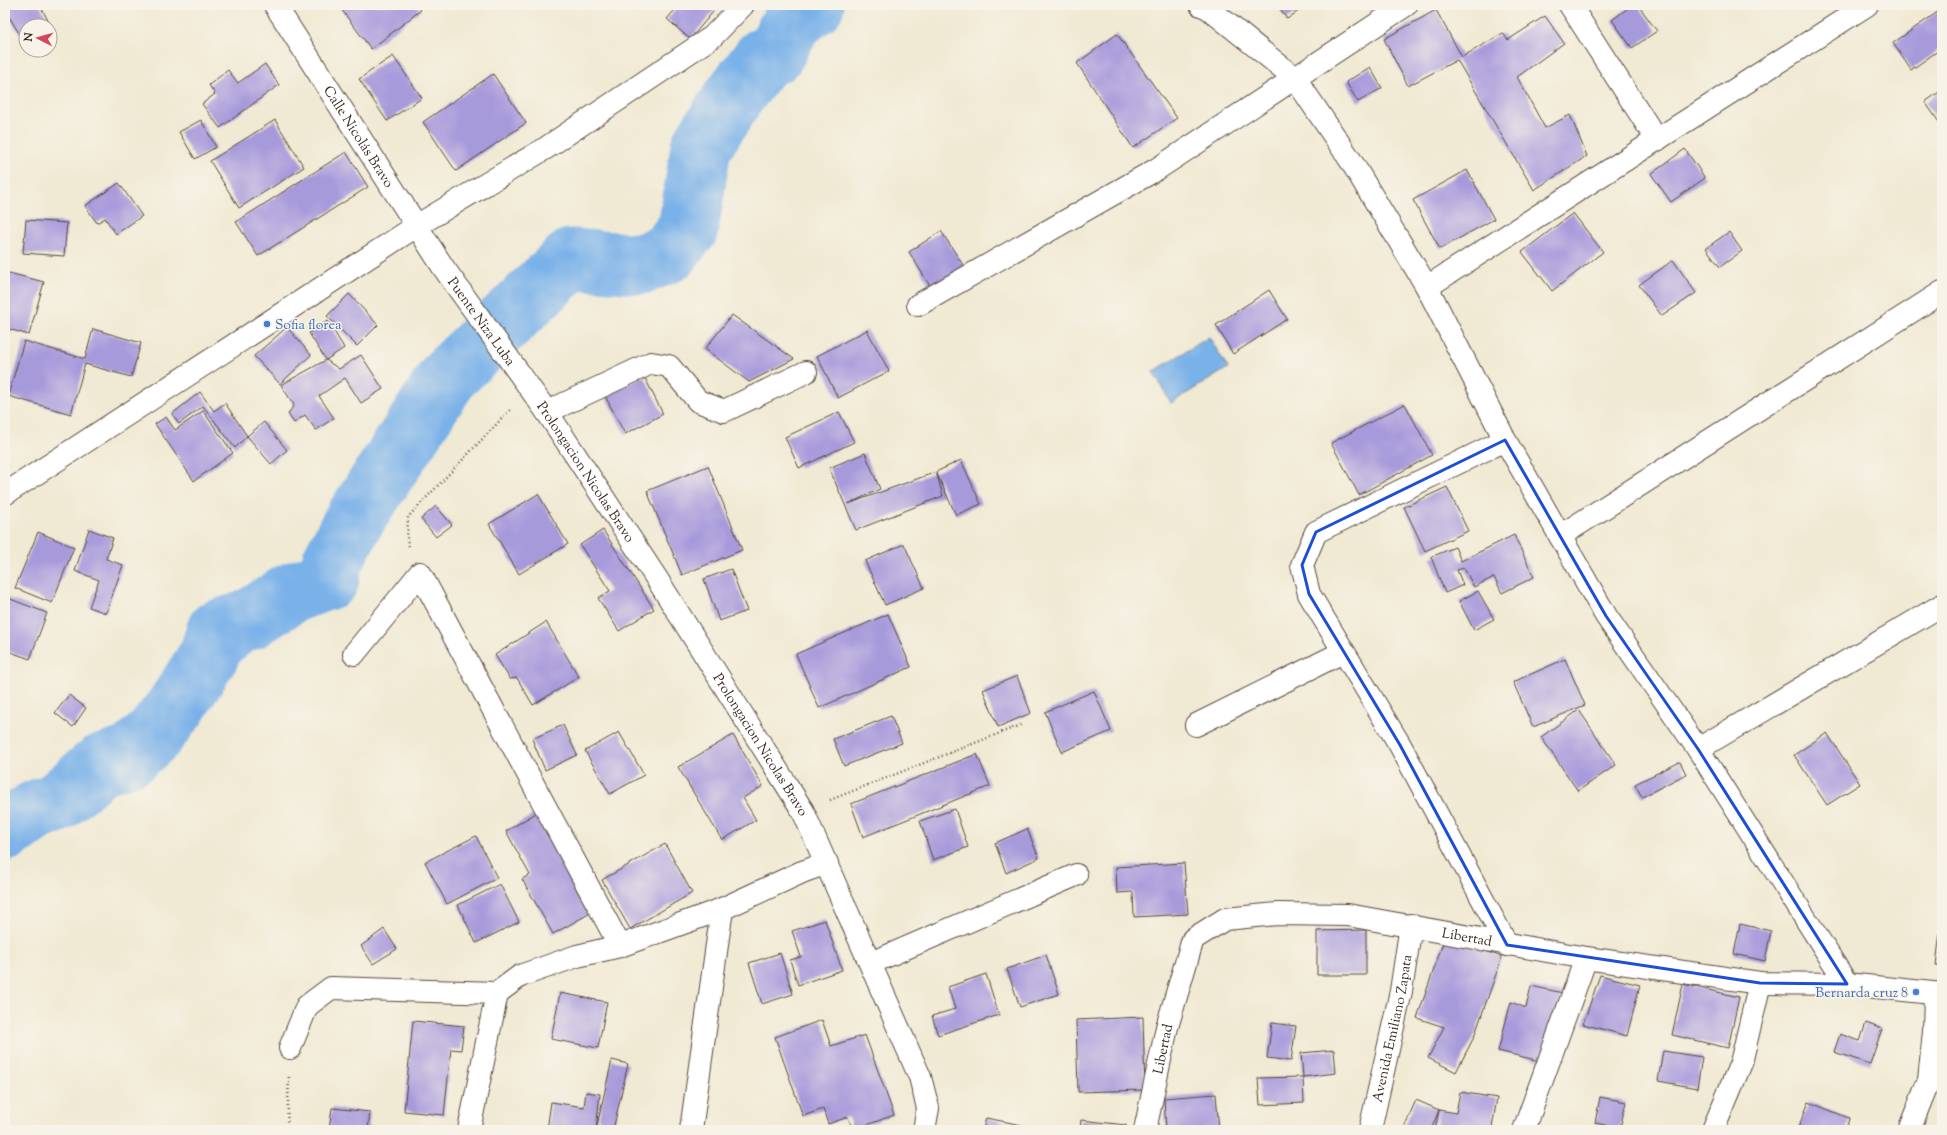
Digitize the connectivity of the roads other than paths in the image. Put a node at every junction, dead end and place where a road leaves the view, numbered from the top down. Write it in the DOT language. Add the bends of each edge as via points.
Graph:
graph roads {
  1 [pos="275,5"];
  2 [pos="743,5"];
  3 [pos="1200,5"];
  4 [pos="1406,5"];
  5 [pos="1570,5"];
  6 [pos="1867,5"];
  7 [pos="1295,78"];
  8 [pos="1657,140"];
  9 [pos="418,225"];
  10 [pos="443,267"];
  11 [pos="1427,287"];
  12 [pos="1942,292"];
  13 [pos="918,305"];
  14 [pos="806,372"];
  15 [pos="525,382"];
  16 [pos="547,412"];
  17 [pos="1505,440"];
  18 [pos="5,494"];
  19 [pos="1560,536"];
  20 [pos="1942,605"];
  21 [pos="1343,652"];
  22 [pos="354,654"];
  23 [pos="1196,725"];
  24 [pos="1698,750"];
  25 [pos="827,863"];
  26 [pos="1076,875"];
  27 [pos="722,909"];
  28 [pos="1411,925"];
  29 [pos="1507,945"];
  30 [pos="620,946"];
  31 [pos="1586,958"];
  32 [pos="871,963"];
  33 [pos="1760,983"];
  34 [pos="1847,984"];
  35 [pos="497,993"];
  36 [pos="1939,994"];
  37 [pos="290,1048"];
  38 [pos="469,1130"];
  39 [pos="691,1130"];
  40 [pos="924,1130"];
  41 [pos="1145,1130"];
  42 [pos="1370,1130"];
  43 [pos="1524,1130"];
  44 [pos="1713,1130"];
  45 [pos="1909,1130"];
  1 -- 9 [label="street, Calle Nicolás Bravo"];
  2 -- 9 [label="street" via="712,37 546,148"];
  3 -- 7 [label="street" via="1208,8"];
  4 -- 7 [label="street"];
  5 -- 8 [label="street"];
  6 -- 8 [label="street"];
  7 -- 11 [label="street" via="1351,161"];
  7 -- 13 [label="street" via="1157,168"];
  8 -- 11 [label="street"];
  9 -- 10 [label="street, Calle Nicolás Bravo"];
  9 -- 18 [label="street"];
  10 -- 15 [label="street, Puente Niza Luba"];
  11 -- 17 [label="street"];
  12 -- 19 [label="street"];
  14 -- 16 [label="street" via="724,411 698,401 669,366 651,363"];
  15 -- 16 [label="street, Prolongacion Nicolas Bravo"];
  16 -- 25 [label="street, Prolongacion Nicolas Bravo" via="657,578 803,811"];
  17 -- 19 [label="street"];
  17 -- 21 [label="street" via="1316,532 1302,565 1309,594"];
  19 -- 24 [label="street" via="1606,616"];
  20 -- 24 [label="street"];
  21 -- 23 [label="street"];
  21 -- 29 [label="street" via="1400,745"];
  22 -- 30 [label="street" via="420,573"];
  24 -- 34 [label="street"];
  25 -- 27 [label="street"];
  25 -- 32 [label="street, Prolongacion Nicolas Bravo"];
  26 -- 32 [label="street"];
  27 -- 30 [label="street"];
  27 -- 39 [label="street"];
  28 -- 29 [label="street, Libertad"];
  28 -- 41 [label="street, Libertad" via="1348,915 1277,914 1226,919 1193,939 1167,1027"];
  28 -- 42 [label="street, Avenida Emiliano Zapata" via="1401,991"];
  29 -- 31 [label="street, Libertad"];
  30 -- 35 [label="street" via="577,956 520,976"];
  31 -- 33 [label="street, Libertad"];
  31 -- 43 [label="street"];
  32 -- 40 [label="street, Prolongacion Nicolas Bravo" via="920,1077 928,1108"];
  33 -- 34 [label="street, Libertad"];
  33 -- 44 [label="street" via="1741,1063"];
  34 -- 36 [label="street, Libertad"];
  35 -- 37 [label="street" via="331,988 307,1006"];
  35 -- 38 [label="street"];
  36 -- 45 [label="street" via="1929,1080"];
}
